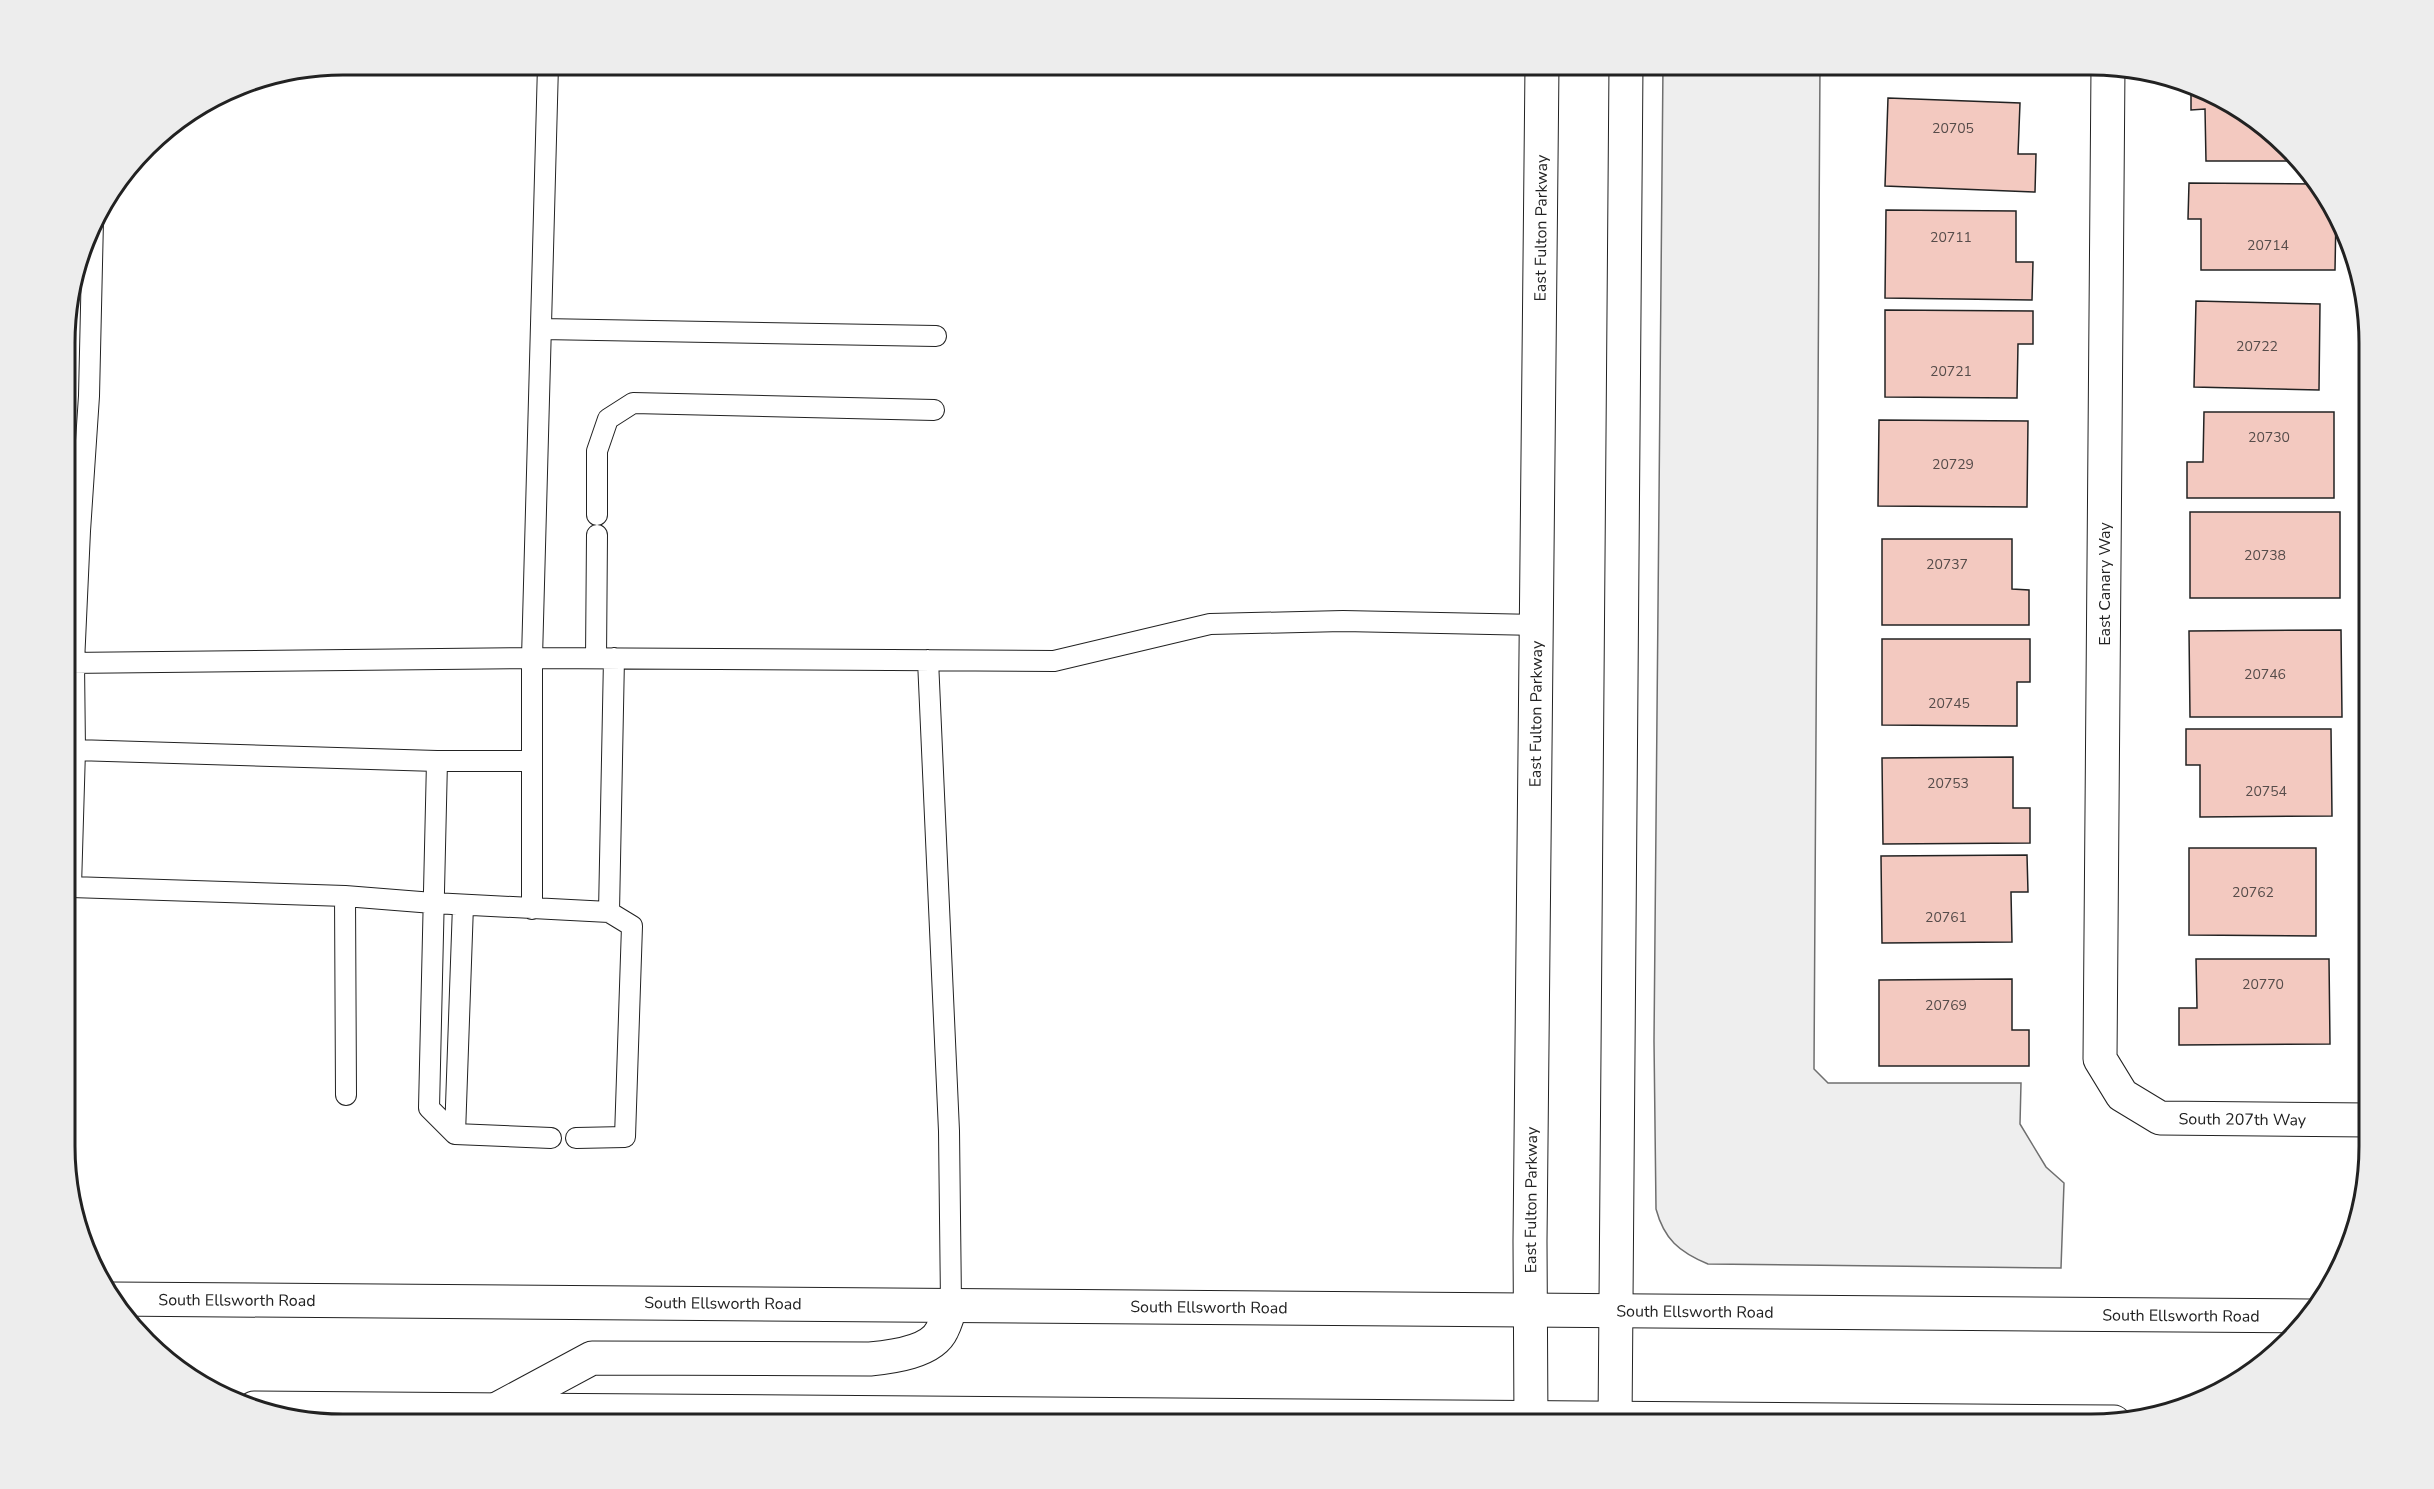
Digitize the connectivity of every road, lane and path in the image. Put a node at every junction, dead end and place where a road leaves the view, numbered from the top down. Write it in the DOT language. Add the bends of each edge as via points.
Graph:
graph roads {
  1 [pos="548,75"];
  2 [pos="1542,75"];
  3 [pos="1626,75"];
  4 [pos="2108,76"];
  5 [pos="85,270"];
  6 [pos="542,330"];
  7 [pos="936,336"];
  8 [pos="934,410"];
  9 [pos="75,597"];
  10 [pos="1536,625"];
  11 [pos="532,658"];
  12 [pos="605,658"];
  13 [pos="928,660"];
  14 [pos="75,663"];
  15 [pos="75,750"];
  16 [pos="437,761"];
  17 [pos="532,761"];
  18 [pos="75,887"];
  19 [pos="345,896"];
  20 [pos="433,903"];
  21 [pos="463,905"];
  22 [pos="532,909"];
  23 [pos="609,912"];
  24 [pos="430,1036"];
  25 [pos="459,1037"];
  26 [pos="346,1095"];
  27 [pos="2121,1095"];
  28 [pos="2359,1120"];
  29 [pos="455,1134"];
  30 [pos="551,1138"];
  31 [pos="576,1138"];
  32 [pos="123,1299"];
  33 [pos="951,1303"];
  34 [pos="1530,1310"];
  35 [pos="1616,1312"];
  36 [pos="2299,1316"];
  37 [pos="287,1408"];
  38 [pos="498,1409"];
  39 [pos="928,1414"];
  40 [pos="1531,1414"];
  41 [pos="1615,1414"];
  1 -- 6 [label="lane"];
  2 -- 10 [label="main road, East Fulton Parkway"];
  3 -- 35 [label="main road"];
  4 -- 27 [label="main road, East Canary Way" via="2100,1059"];
  5 -- 9 [label="lane" via="89,396"];
  6 -- 7 [label="lane"];
  6 -- 11 [label="lane"];
  8 -- 12 [label="lane" via="633,403 608,419 597,451"];
  10 -- 13 [label="lane" via="1342,621 1210,624 1054,661"];
  10 -- 34 [label="main road, East Fulton Parkway"];
  11 -- 12 [label="lane"];
  11 -- 14 [label="lane"];
  11 -- 17 [label="lane"];
  12 -- 13 [label="lane"];
  12 -- 23 [label="lane"];
  13 -- 33 [label="lane" via="949,1131"];
  15 -- 16 [label="lane"];
  16 -- 17 [label="lane"];
  16 -- 20 [label="lane"];
  17 -- 22 [label="lane"];
  18 -- 19 [label="lane"];
  19 -- 20 [label="lane"];
  19 -- 26 [label="lane"];
  20 -- 21 [label="lane"];
  20 -- 24 [label="lane"];
  21 -- 22 [label="lane"];
  21 -- 25 [label="lane"];
  22 -- 23 [label="lane"];
  23 -- 31 [label="lane" via="632,926 625,1137"];
  24 -- 25 [label="lane"];
  24 -- 29 [label="lane" via="429,1108"];
  25 -- 29 [label="lane"];
  27 -- 28 [label="main road, South 207th Way" via="2160,1118"];
  29 -- 30 [label="lane"];
  32 -- 33 [label="main road, South Ellsworth Road"];
  33 -- 34 [label="main road, South Ellsworth Road"];
  33 -- 38 [label="main road" via="942,1333 925,1346 901,1356 592,1358"];
  34 -- 35 [label="main road, South Ellsworth Road"];
  34 -- 40 [label="main road, East Fulton Parkway"];
  35 -- 36 [label="main road, South Ellsworth Road"];
  35 -- 41 [label="main road"];
  37 -- 38 [label="main road"];
  38 -- 39 [label="main road"];
}
